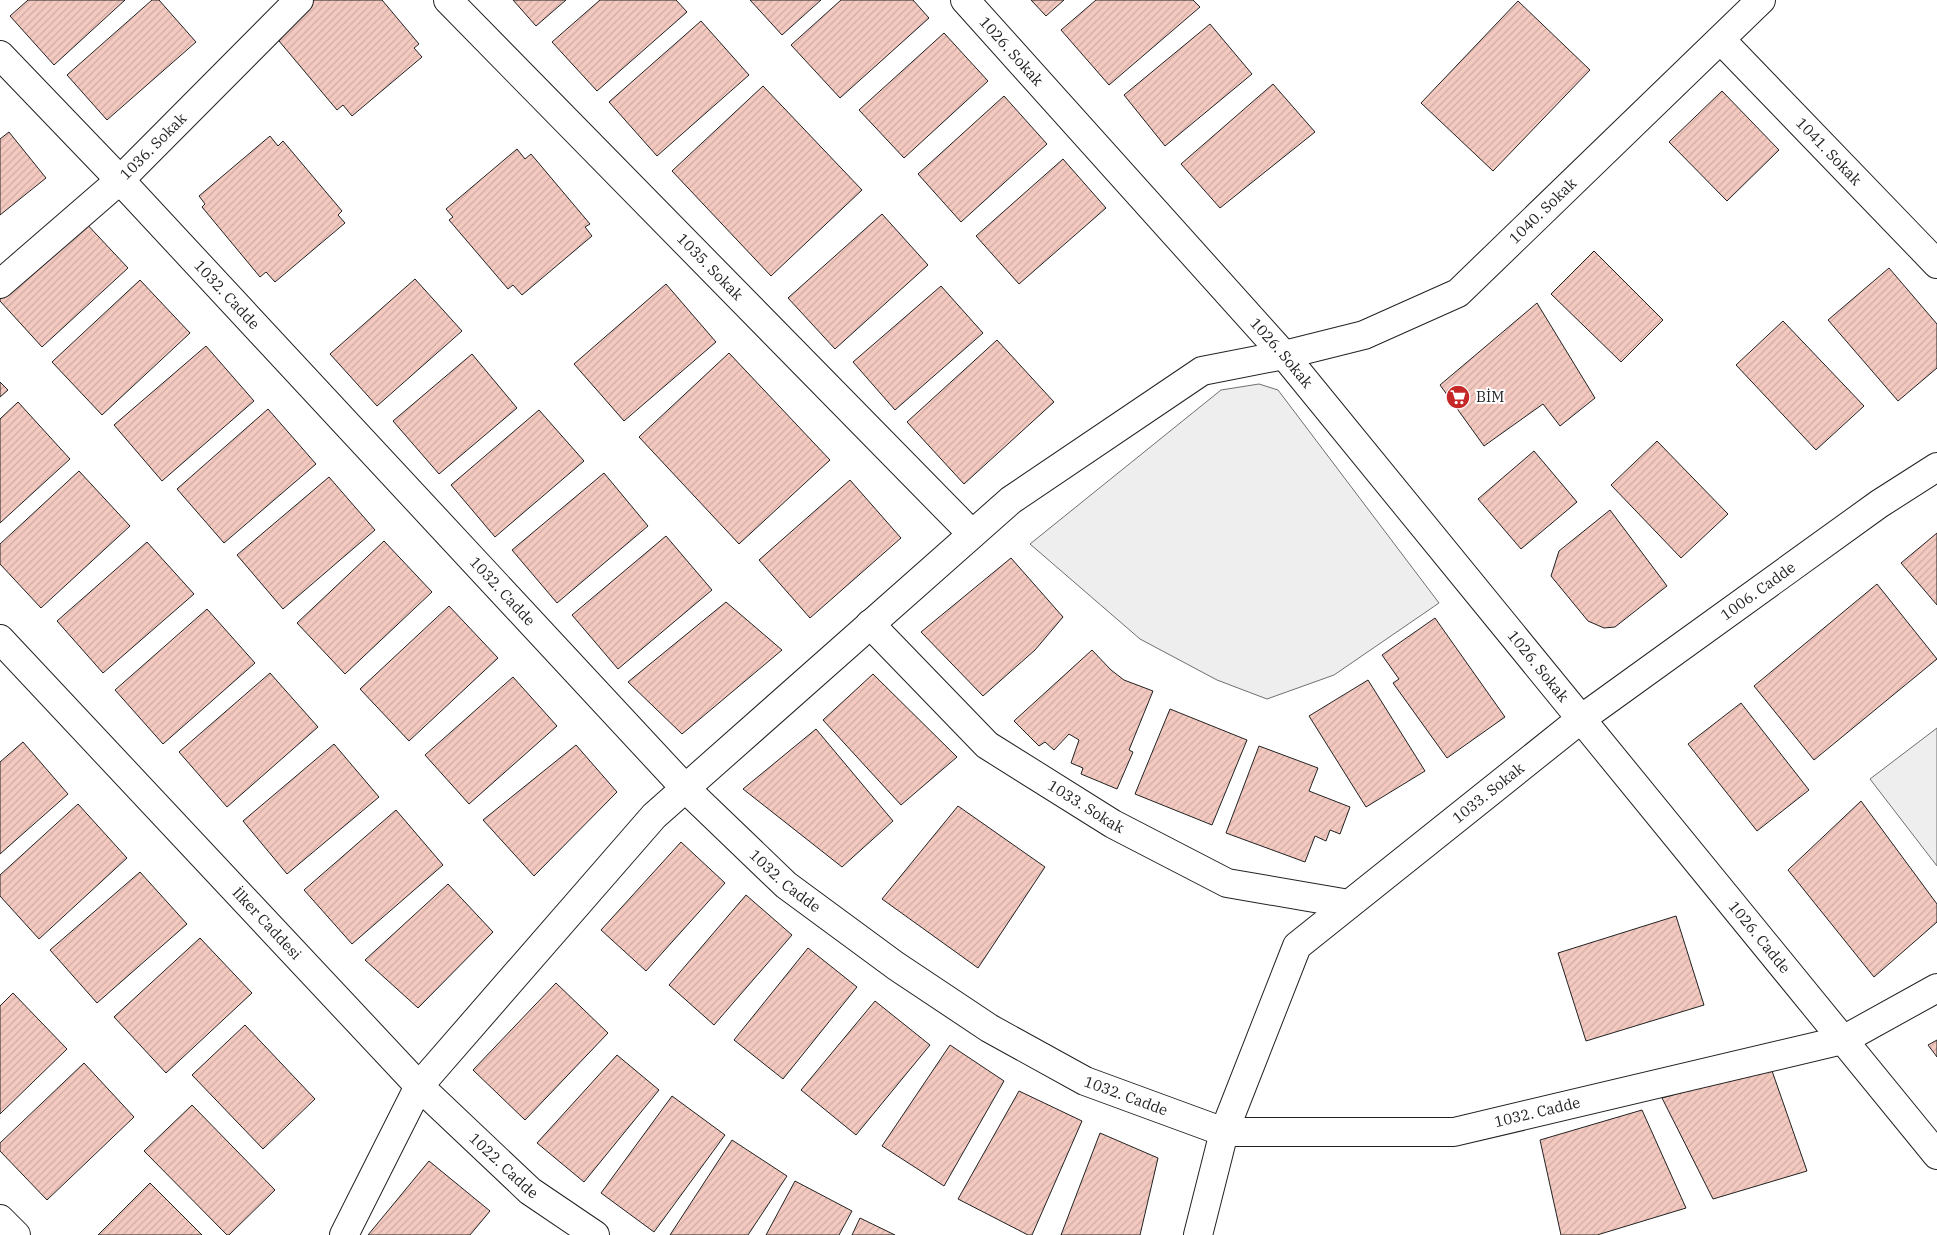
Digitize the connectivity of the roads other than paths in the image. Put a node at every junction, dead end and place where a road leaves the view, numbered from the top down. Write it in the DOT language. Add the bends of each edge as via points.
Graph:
graph roads {
  1 [pos="299,0"];
  2 [pos="448,0"];
  3 [pos="966,0"];
  4 [pos="1762,0"];
  5 [pos="1721,40"];
  6 [pos="0,55"];
  7 [pos="120,180"];
  8 [pos="1937,264"];
  9 [pos="0,284"];
  10 [pos="1284,354"];
  11 [pos="1937,467"];
  12 [pos="972,534"];
  13 [pos="870,624"];
  14 [pos="0,639"];
  15 [pos="1581,719"];
  16 [pos="685,788"];
  17 [pos="1349,904"];
  18 [pos="1937,988"];
  19 [pos="1843,1040"];
  20 [pos="419,1086"];
  21 [pos="1224,1132"];
  22 [pos="1937,1155"];
  23 [pos="0,1219"];
  24 [pos="16,1235"];
  25 [pos="344,1235"];
  26 [pos="596,1235"];
  27 [pos="1198,1235"];
  1 -- 7 [label="street, 1036. Sokak"];
  2 -- 12 [label="street, 1035. Sokak"];
  3 -- 10 [label="street, 1026. Sokak"];
  4 -- 5 [label="street, 1040. Sokak"];
  5 -- 8 [label="street, 1041. Sokak"];
  5 -- 10 [label="street, 1040. Sokak" via="1458,293 1364,335"];
  6 -- 7 [label="street, 1032. Cadde"];
  7 -- 9 [label="street, 1036. Sokak"];
  7 -- 16 [label="street, 1032. Cadde"];
  10 -- 12 [label="street, 1040. Sokak" via="1202,371 1011,500"];
  10 -- 15 [label="street, 1026. Sokak"];
  11 -- 15 [label="street, 1006. Cadde" via="1880,504"];
  12 -- 13 [label="street, 1040. Sokak"];
  13 -- 16 [label="street, 1040. Sokak"];
  13 -- 17 [label="street, 1033. Sokak" via="987,745 1113,824 1227,883"];
  14 -- 20 [label="street, İlker Caddesi"];
  15 -- 17 [label="street, 1033. Sokak"];
  15 -- 19 [label="street, 1026. Cadde"];
  16 -- 20 [label="street, 1040. Sokak" via="654,816"];
  16 -- 21 [label="street, 1032. Cadde" via="786,885 896,966 989,1028 1085,1081"];
  17 -- 21 [label="street, 1033. Sokak" via="1297,946"];
  18 -- 19 [label="street, 1032. Cadde"];
  19 -- 21 [label="street, 1032. Cadde" via="1454,1132"];
  19 -- 22 [label="street, 1026. Cadde"];
  20 -- 25 [label="street"];
  20 -- 26 [label="street, 1022. Cadde" via="530,1191"];
  21 -- 27 [label="street, 1033. Sokak"];
  23 -- 24 [label="street"];
}
